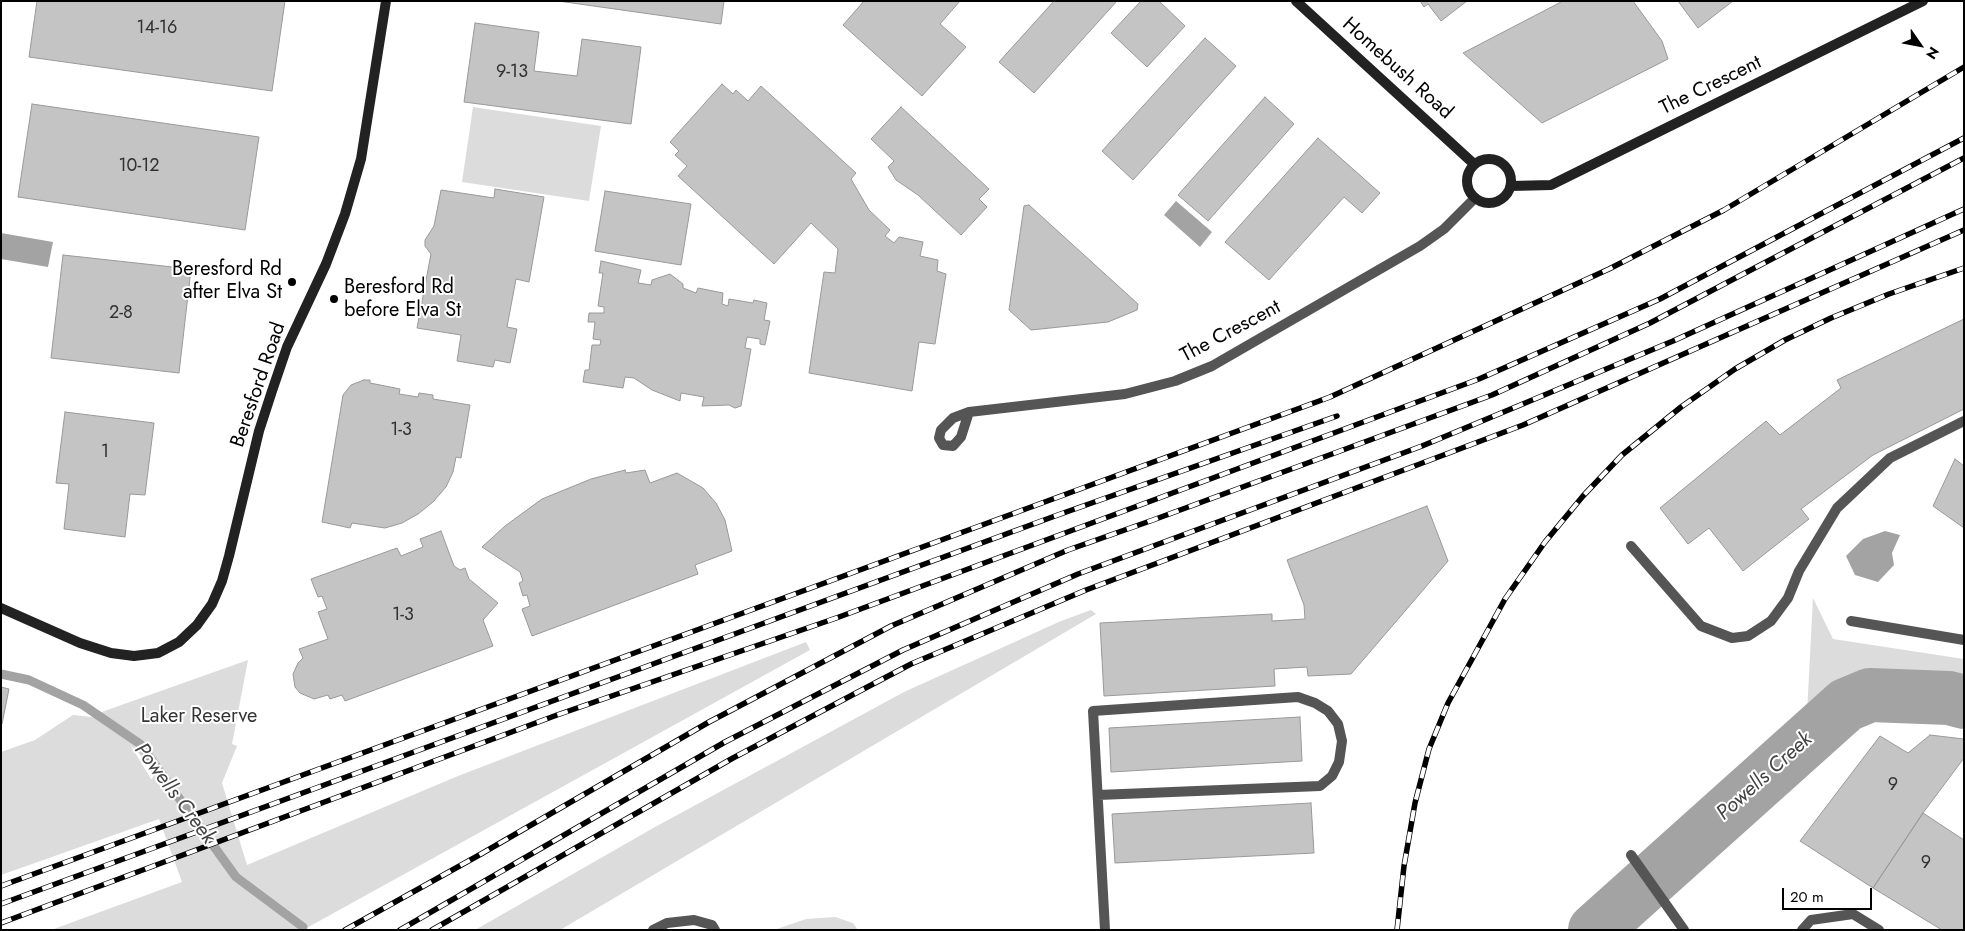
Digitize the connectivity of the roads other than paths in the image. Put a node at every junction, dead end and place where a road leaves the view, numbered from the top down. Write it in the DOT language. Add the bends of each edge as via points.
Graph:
graph roads {
  1 [pos="386,1"];
  2 [pos="1296,1"];
  3 [pos="1923,1"];
  4 [pos="1474,164"];
  5 [pos="1511,186"];
  6 [pos="1475,198"];
  7 [pos="969,412"];
  8 [pos="1964,421"];
  9 [pos="1631,546"];
  10 [pos="1,608"];
  11 [pos="1851,621"];
  12 [pos="1964,640"];
  13 [pos="1098,795"];
  14 [pos="1631,855"];
  15 [pos="653,930"];
  16 [pos="715,930"];
  17 [pos="1105,930"];
  18 [pos="1684,930"];
  19 [pos="1802,930"];
  20 [pos="1879,930"];
  1 -- 10 [label="main road, Beresford Road" via="361,159 332,247 287,347 272,391 227,564 212,604 179,642 158,653 134,656 80,643"];
  2 -- 4 [label="main road, Homebush Road"];
  3 -- 5 [label="main road, The Crescent" via="1551,185"];
  4 -- 5 [label="main road" via="1487,158 1501,161 1510,172"];
  4 -- 6 [label="main road" via="1467,177 1470,192"];
  5 -- 6 [label="main road" via="1497,202 1488,203"];
  6 -- 7 [label="street, The Crescent" via="1444,229 1420,246 1212,366 1175,381 1125,394"];
  8 -- 9 [label="street" via="1890,458 1837,508 1799,571 1788,598 1771,621 1748,636 1732,638 1702,626"];
  11 -- 12 [label="street"];
  13 -- 13 [label="street" via="1320,786 1332,776 1339,762 1342,741 1338,724 1328,711 1298,697 1093,711"];
  13 -- 17 [label="street"];
  14 -- 18 [label="street"];
  15 -- 16 [label="street" via="667,923 694,920 712,925"];
  19 -- 20 [label="street" via="1811,920 1853,914"];
}
